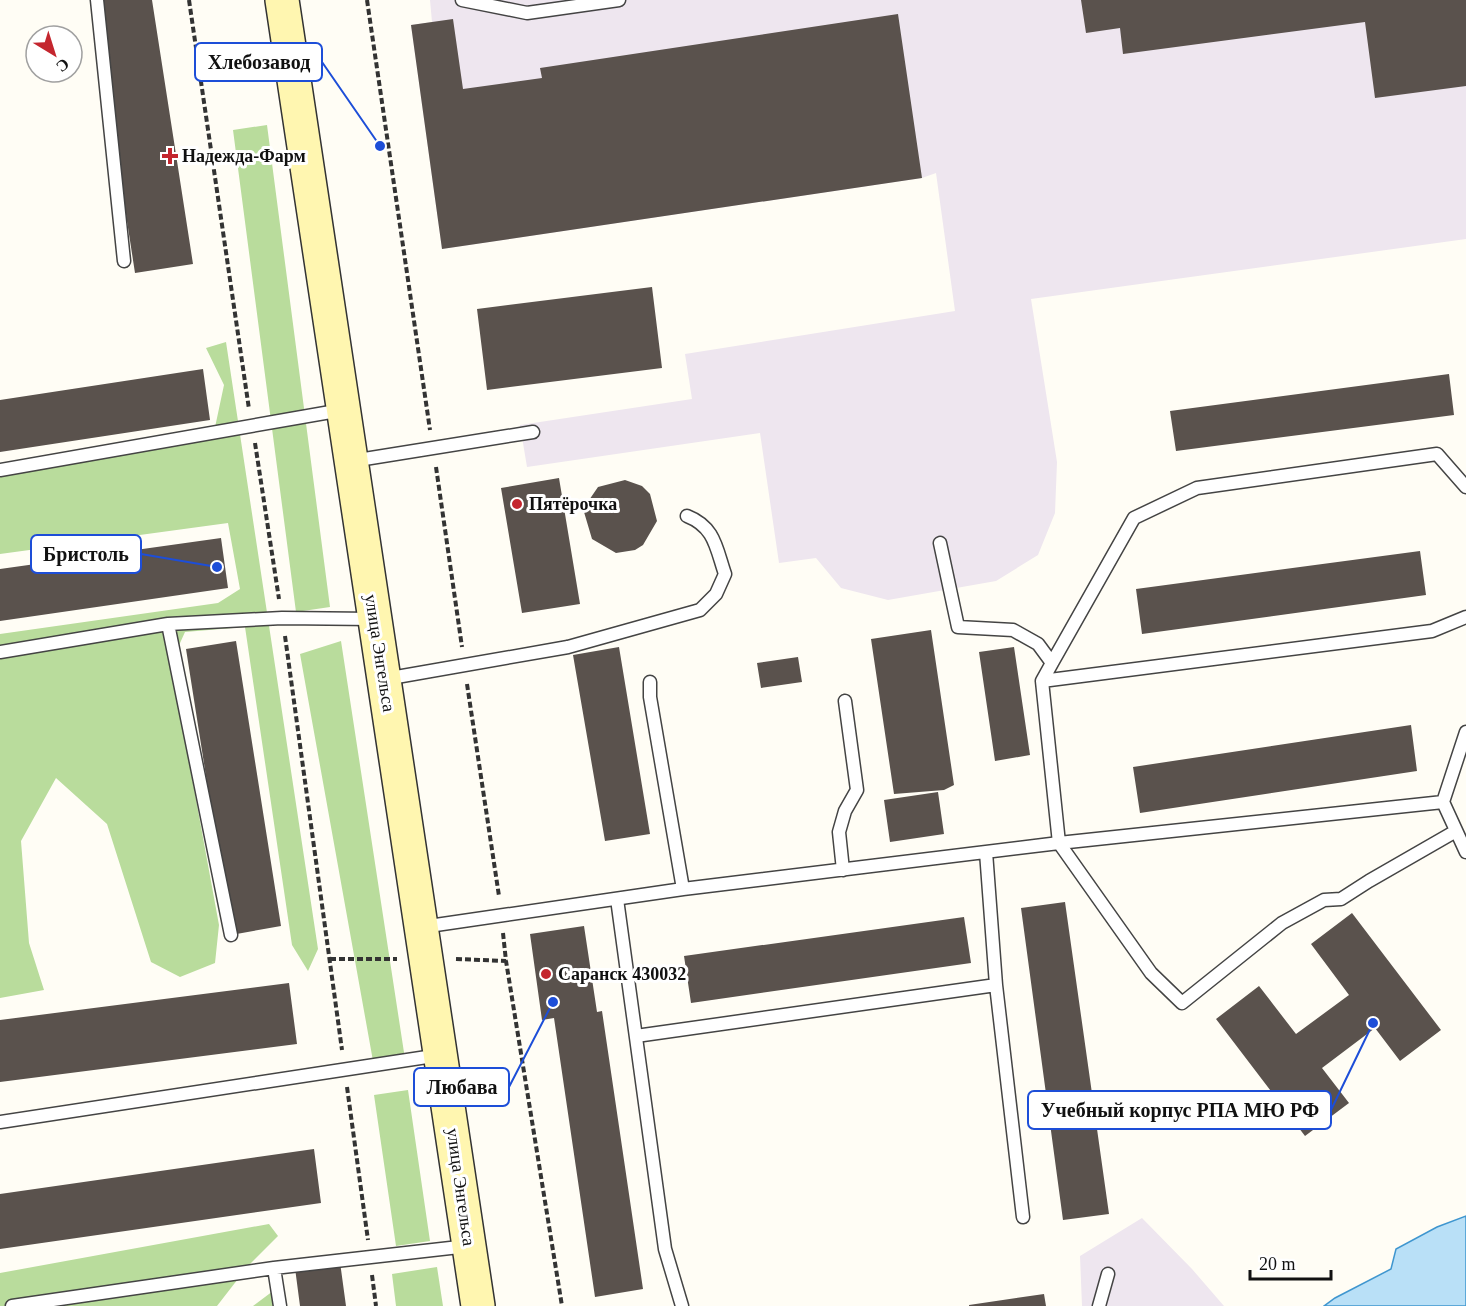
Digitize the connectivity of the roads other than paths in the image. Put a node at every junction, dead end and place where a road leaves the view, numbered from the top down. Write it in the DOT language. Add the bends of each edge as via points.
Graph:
graph roads {
  1 [pos="97,0"];
  2 [pos="282,0"];
  3 [pos="462,0"];
  4 [pos="619,0"];
  5 [pos="124,261"];
  6 [pos="343,410"];
  7 [pos="533,432"];
  8 [pos="351,461"];
  9 [pos="0,470"];
  10 [pos="1466,487"];
  11 [pos="687,516"];
  12 [pos="940,543"];
  13 [pos="1466,617"];
  14 [pos="375,619"];
  15 [pos="168,624"];
  16 [pos="0,652"];
  17 [pos="1052,663"];
  18 [pos="384,679"];
  19 [pos="1042,681"];
  20 [pos="650,682"];
  21 [pos="845,701"];
  22 [pos="1466,734"];
  23 [pos="1443,802"];
  24 [pos="1456,831"];
  25 [pos="1059,843"];
  26 [pos="986,852"];
  27 [pos="1466,852"];
  28 [pos="843,870"];
  29 [pos="683,889"];
  30 [pos="617,899"];
  31 [pos="421,927"];
  32 [pos="231,935"];
  33 [pos="996,985"];
  34 [pos="636,1036"];
  35 [pos="441,1055"];
  36 [pos="0,1122"];
  37 [pos="1023,1217"];
  38 [pos="470,1246"];
  39 [pos="274,1268"];
  40 [pos="1108,1274"];
  41 [pos="12,1306"];
  42 [pos="280,1306"];
  43 [pos="478,1306"];
  44 [pos="682,1306"];
  45 [pos="1099,1306"];
  1 -- 5 [label="lane"];
  2 -- 6 [label="main road, улица Энгельса"];
  3 -- 4 [label="lane" via="527,13"];
  6 -- 8 [label="main road, улица Энгельса"];
  6 -- 9 [label="lane"];
  7 -- 8 [label="lane"];
  8 -- 14 [label="main road, улица Энгельса"];
  10 -- 17 [label="lane" via="1437,454 1197,488 1134,518"];
  11 -- 18 [label="lane" via="698,521 714,539 725,574 716,594 700,610 568,647"];
  12 -- 17 [label="lane" via="958,627 1013,630 1038,644"];
  13 -- 19 [label="lane" via="1432,631"];
  14 -- 15 [label="lane" via="282,618"];
  14 -- 18 [label="main road, улица Энгельса"];
  15 -- 16 [label="lane"];
  15 -- 32 [label="lane"];
  17 -- 19 [label="lane"];
  18 -- 31 [label="main road, улица Энгельса"];
  19 -- 25 [label="lane"];
  20 -- 29 [label="lane"];
  21 -- 28 [label="lane" via="857,790 839,832"];
  22 -- 23 [label="lane"];
  23 -- 24 [label="lane"];
  23 -- 25 [label="lane"];
  24 -- 25 [label="lane" via="1341,899 1324,900 1282,923 1182,1003 1151,973"];
  24 -- 27 [label="lane"];
  25 -- 26 [label="lane"];
  26 -- 28 [label="lane"];
  26 -- 33 [label="lane"];
  28 -- 29 [label="lane"];
  29 -- 30 [label="lane"];
  30 -- 31 [label="lane"];
  30 -- 34 [label="lane"];
  31 -- 35 [label="main road, улица Энгельса"];
  33 -- 34 [label="lane"];
  33 -- 37 [label="lane"];
  34 -- 44 [label="lane" via="665,1249"];
  35 -- 36 [label="lane"];
  35 -- 38 [label="main road, улица Энгельса"];
  38 -- 39 [label="lane"];
  38 -- 43 [label="main road, улица Энгельса"];
  39 -- 41 [label="lane"];
  39 -- 42 [label="lane"];
  40 -- 45 [label="lane"];
}
